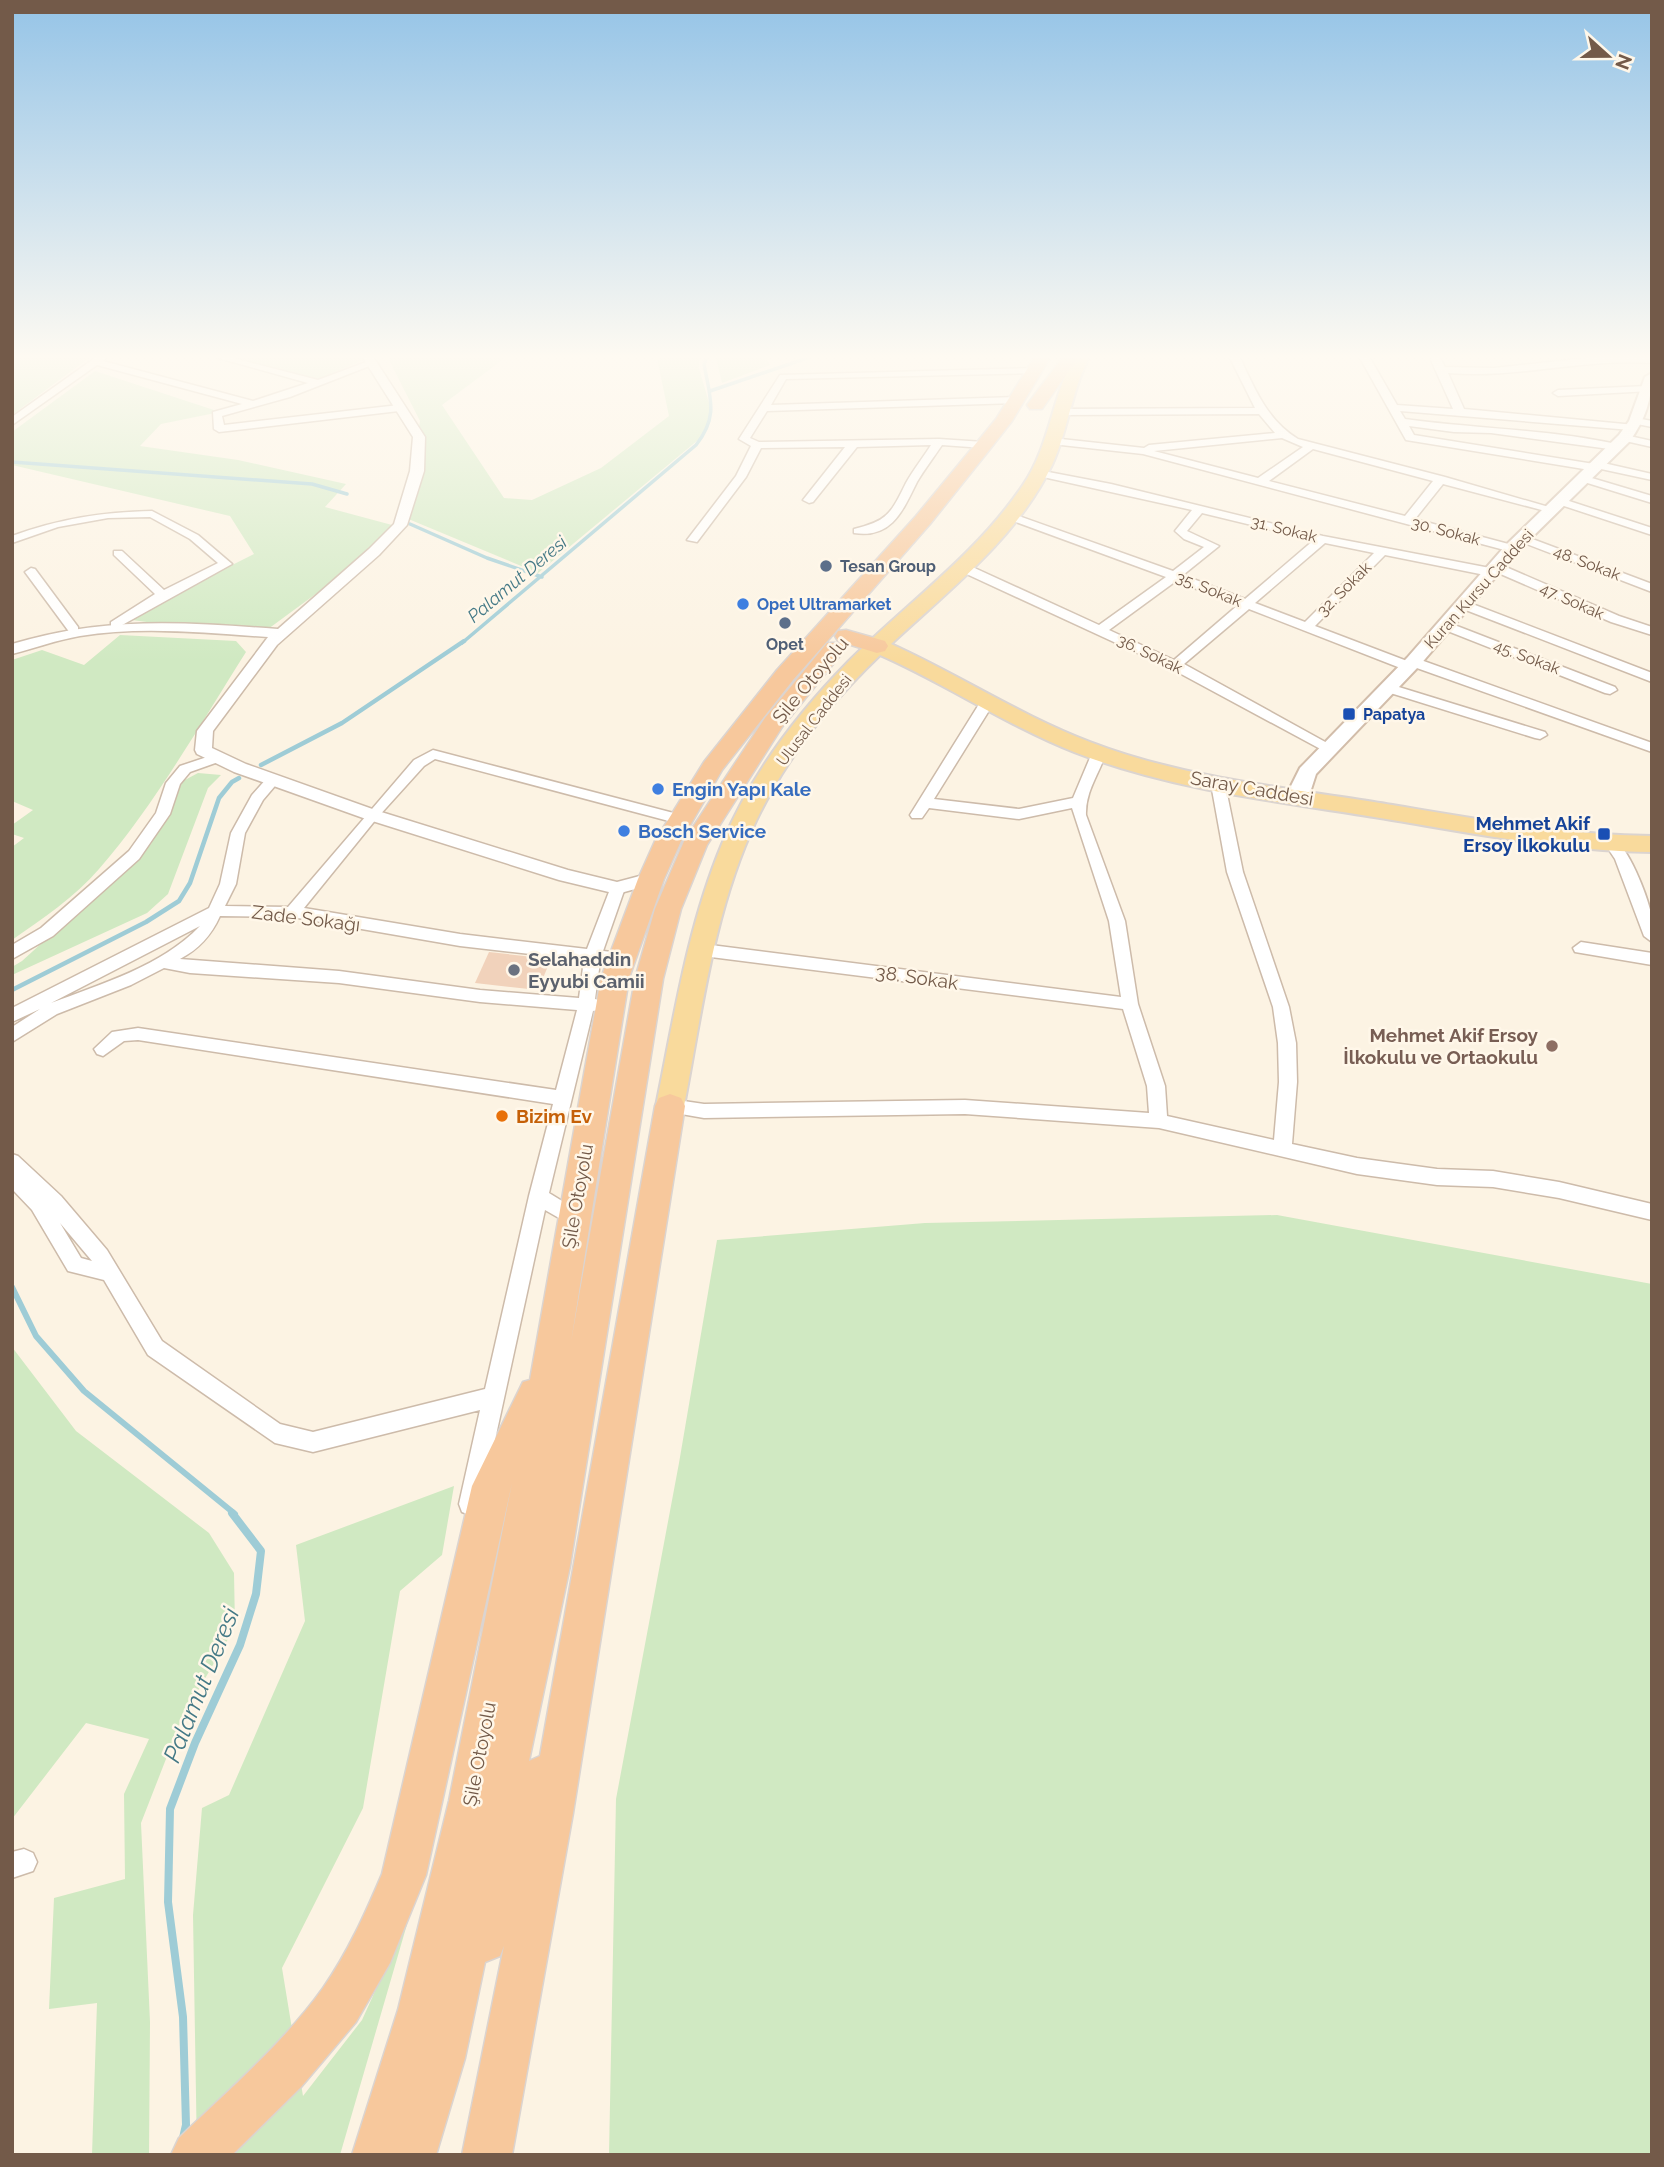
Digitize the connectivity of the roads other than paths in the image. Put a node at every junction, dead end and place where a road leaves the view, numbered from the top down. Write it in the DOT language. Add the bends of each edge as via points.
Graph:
graph roads {
  1 [pos="417,459"];
  2 [pos="750,459"];
  3 [pos="841,459"];
  4 [pos="927,459"];
  5 [pos="972,459"];
  6 [pos="994,459"];
  7 [pos="1044,459"];
  8 [pos="1172,459"];
  9 [pos="1292,459"];
  10 [pos="1359,459"];
  11 [pos="1527,459"];
  12 [pos="1605,459"];
  13 [pos="1593,471"];
  14 [pos="1038,473"];
  15 [pos="1652,477"];
  16 [pos="1441,479"];
  17 [pos="1260,482"];
  18 [pos="810,500"];
  19 [pos="1652,500"];
  20 [pos="1557,506"];
  21 [pos="1199,509"];
  22 [pos="1009,516"];
  23 [pos="1407,521"];
  24 [pos="858,531"];
  25 [pos="1652,532"];
  26 [pos="1324,539"];
  27 [pos="12,540"];
  28 [pos="693,540"];
  29 [pos="1517,543"];
  30 [pos="1383,550"];
  31 [pos="118,553"];
  32 [pos="964,568"];
  33 [pos="1493,570"];
  34 [pos="31,572"];
  35 [pos="1175,576"];
  36 [pos="1652,588"];
  37 [pos="163,595"];
  38 [pos="1462,604"];
  39 [pos="1248,605"];
  40 [pos="115,625"];
  41 [pos="1444,625"];
  42 [pos="1306,628"];
  43 [pos="74,630"];
  44 [pos="1100,630"];
  45 [pos="1652,631"];
  46 [pos="282,634"];
  47 [pos="846,636"];
  48 [pos="877,646"];
  49 [pos="12,649"];
  50 [pos="1410,664"];
  51 [pos="1175,665"];
  52 [pos="1652,678"];
  53 [pos="1389,688"];
  54 [pos="1610,690"];
  55 [pos="988,701"];
  56 [pos="1540,735"];
  57 [pos="1652,748"];
  58 [pos="1331,749"];
  59 [pos="1099,753"];
  60 [pos="216,758"];
  61 [pos="273,780"];
  62 [pos="1218,784"];
  63 [pos="1300,797"];
  64 [pos="1077,802"];
  65 [pos="372,815"];
  66 [pos="680,819"];
  67 [pos="1612,844"];
  68 [pos="1652,844"];
  69 [pos="651,879"];
  70 [pos="617,888"];
  71 [pos="216,911"];
  72 [pos="292,912"];
  73 [pos="1652,936"];
  74 [pos="1581,948"];
  75 [pos="703,950"];
  76 [pos="12,953"];
  77 [pos="593,956"];
  78 [pos="622,959"];
  79 [pos="1652,959"];
  80 [pos="163,962"];
  81 [pos="1130,1004"];
  82 [pos="598,1006"];
  83 [pos="12,1016"];
  84 [pos="12,1036"];
  85 [pos="103,1049"];
  86 [pos="561,1098"];
  87 [pos="670,1106"];
  88 [pos="1159,1121"];
  89 [pos="1282,1151"];
  90 [pos="12,1161"];
  91 [pos="12,1177"];
  92 [pos="538,1196"];
  93 [pos="1652,1212"];
  94 [pos="573,1218"];
  95 [pos="109,1273"];
  96 [pos="550,1365"];
  97 [pos="492,1397"];
  98 [pos="466,1520"];
  99 [pos="572,1696"];
  100 [pos="441,2058"];
  101 [pos="196,2155"];
  102 [pos="377,2155"];
  103 [pos="411,2155"];
  104 [pos="487,2155"];
  1 -- 46 [label="street" via="400,525"];
  2 -- 28 [label="street"];
  3 -- 18 [label="street"];
  4 -- 24 [label="street" via="889,520"];
  5 -- 66 [label="highway, Şile Otoyolu" via="785,675 712,767"];
  6 -- 47 [label="highway, Şile Otoyolu"];
  7 -- 14 [label="main road, Ulusal Caddesi"];
  8 -- 17 [label="street, 30. Sokak"];
  9 -- 17 [label="street"];
  10 -- 16 [label="street"];
  11 -- 13 [label="street"];
  12 -- 13 [label="main road, Kuran Kursu Caddesi"];
  13 -- 15 [label="street"];
  13 -- 19 [label="street"];
  13 -- 20 [label="main road, Kuran Kursu Caddesi"];
  14 -- 21 [label="street, 31. Sokak"];
  14 -- 22 [label="main road, Ulusal Caddesi"];
  16 -- 20 [label="street"];
  16 -- 23 [label="street"];
  17 -- 23 [label="street, 30. Sokak"];
  20 -- 25 [label="street"];
  20 -- 29 [label="main road, Kuran Kursu Caddesi"];
  21 -- 26 [label="street, 31. Sokak"];
  21 -- 35 [label="street" via="1181,531 1213,546"];
  22 -- 32 [label="main road, Ulusal Caddesi"];
  22 -- 35 [label="street, 35. Sokak"];
  23 -- 29 [label="street, 30. Sokak"];
  26 -- 30 [label="street, 31. Sokak"];
  26 -- 39 [label="street"];
  27 -- 37 [label="street" via="56,524 108,515 152,514 194,537 226,564"];
  29 -- 33 [label="main road, Kuran Kursu Caddesi"];
  29 -- 36 [label="street, 48. Sokak"];
  30 -- 33 [label="street, 31. Sokak"];
  30 -- 42 [label="street, 32. Sokak"];
  31 -- 37 [label="street"];
  32 -- 44 [label="street, 36. Sokak"];
  32 -- 48 [label="main road, Ulusal Caddesi"];
  33 -- 38 [label="main road, Kuran Kursu Caddesi"];
  33 -- 45 [label="street, 47. Sokak"];
  34 -- 43 [label="street"];
  35 -- 39 [label="street, 35. Sokak"];
  35 -- 44 [label="street"];
  37 -- 40 [label="street"];
  38 -- 41 [label="main road, Kuran Kursu Caddesi"];
  38 -- 52 [label="street"];
  39 -- 42 [label="street, 35. Sokak"];
  39 -- 51 [label="street"];
  40 -- 43 [label="street"];
  40 -- 46 [label="street"];
  41 -- 50 [label="main road, Kuran Kursu Caddesi"];
  41 -- 54 [label="street, 45. Sokak"];
  42 -- 50 [label="street, 35. Sokak"];
  43 -- 49 [label="street"];
  44 -- 51 [label="street, 36. Sokak"];
  46 -- 60 [label="street" via="205,731 203,750"];
  47 -- 48 [label="highway"];
  47 -- 100 [label="highway, Şile Otoyolu" via="773,723 734,779 694,845 668,909 649,979 551,1566"];
  48 -- 55 [label="main road, Saray Caddesi"];
  48 -- 75 [label="main road, Ulusal Caddesi" via="828,698 763,787 734,843"];
  50 -- 53 [label="main road, Kuran Kursu Caddesi"];
  50 -- 57 [label="street, 35. Sokak"];
  51 -- 58 [label="street, 36. Sokak"];
  53 -- 56 [label="street"];
  53 -- 58 [label="main road, Kuran Kursu Caddesi"];
  55 -- 59 [label="main road, Saray Caddesi"];
  55 -- 64 [label="street" via="920,809 1019,814"];
  58 -- 63 [label="main road, Kuran Kursu Caddesi" via="1307,772"];
  59 -- 62 [label="main road, Saray Caddesi"];
  59 -- 64 [label="street"];
  60 -- 61 [label="street"];
  60 -- 76 [label="street" via="185,769 173,783 163,814 134,855 47,932"];
  61 -- 65 [label="street"];
  61 -- 71 [label="street" via="238,833 228,884"];
  62 -- 63 [label="main road, Saray Caddesi"];
  62 -- 89 [label="street" via="1234,872 1281,1007 1288,1082"];
  63 -- 67 [label="main road, Saray Caddesi"];
  64 -- 81 [label="street" via="1117,922"];
  65 -- 66 [label="street" via="419,763 433,754"];
  65 -- 70 [label="street"];
  65 -- 72 [label="street"];
  66 -- 69 [label="highway, Şile Otoyolu"];
  67 -- 68 [label="main road, Saray Caddesi"];
  67 -- 73 [label="street" via="1622,858"];
  69 -- 70 [label="street"];
  69 -- 78 [label="highway, Şile Otoyolu"];
  70 -- 77 [label="street"];
  71 -- 72 [label="street, Zade Sokağı"];
  71 -- 80 [label="street" via="206,930 186,950"];
  71 -- 83 [label="street, Zade Sokağı"];
  72 -- 77 [label="street, Zade Sokağı"];
  74 -- 79 [label="street"];
  75 -- 81 [label="street, 38. Sokak"];
  75 -- 87 [label="main road, Ulusal Caddesi"];
  77 -- 78 [label="street, Zade Sokağı"];
  77 -- 82 [label="street"];
  78 -- 82 [label="highway, Şile Otoyolu"];
  80 -- 82 [label="street"];
  80 -- 84 [label="street" via="51,1010"];
  81 -- 88 [label="street" via="1156,1086"];
  82 -- 86 [label="street"];
  82 -- 94 [label="highway, Şile Otoyolu"];
  85 -- 86 [label="street" via="114,1038 138,1034"];
  86 -- 92 [label="street"];
  87 -- 88 [label="street" via="705,1111 965,1107"];
  87 -- 99 [label="highway"];
  88 -- 89 [label="street"];
  89 -- 93 [label="street" via="1437,1177 1532,1185"];
  90 -- 95 [label="street" via="54,1202"];
  91 -- 95 [label="street" via="38,1205 75,1265"];
  92 -- 94 [label="street"];
  92 -- 97 [label="street"];
  94 -- 96 [label="highway, Şile Otoyolu"];
  95 -- 97 [label="street" via="155,1348 275,1433 313,1442"];
  96 -- 101 [label="highway" via="491,1486 404,1875 374,1947 339,2005 284,2070"];
  96 -- 102 [label="highway, Şile Otoyolu" via="470,1801 421,2010"];
  97 -- 98 [label="street"];
  99 -- 100 [label="highway"];
  99 -- 104 [label="highway"];
  100 -- 103 [label="highway, Şile Otoyolu"];
}
